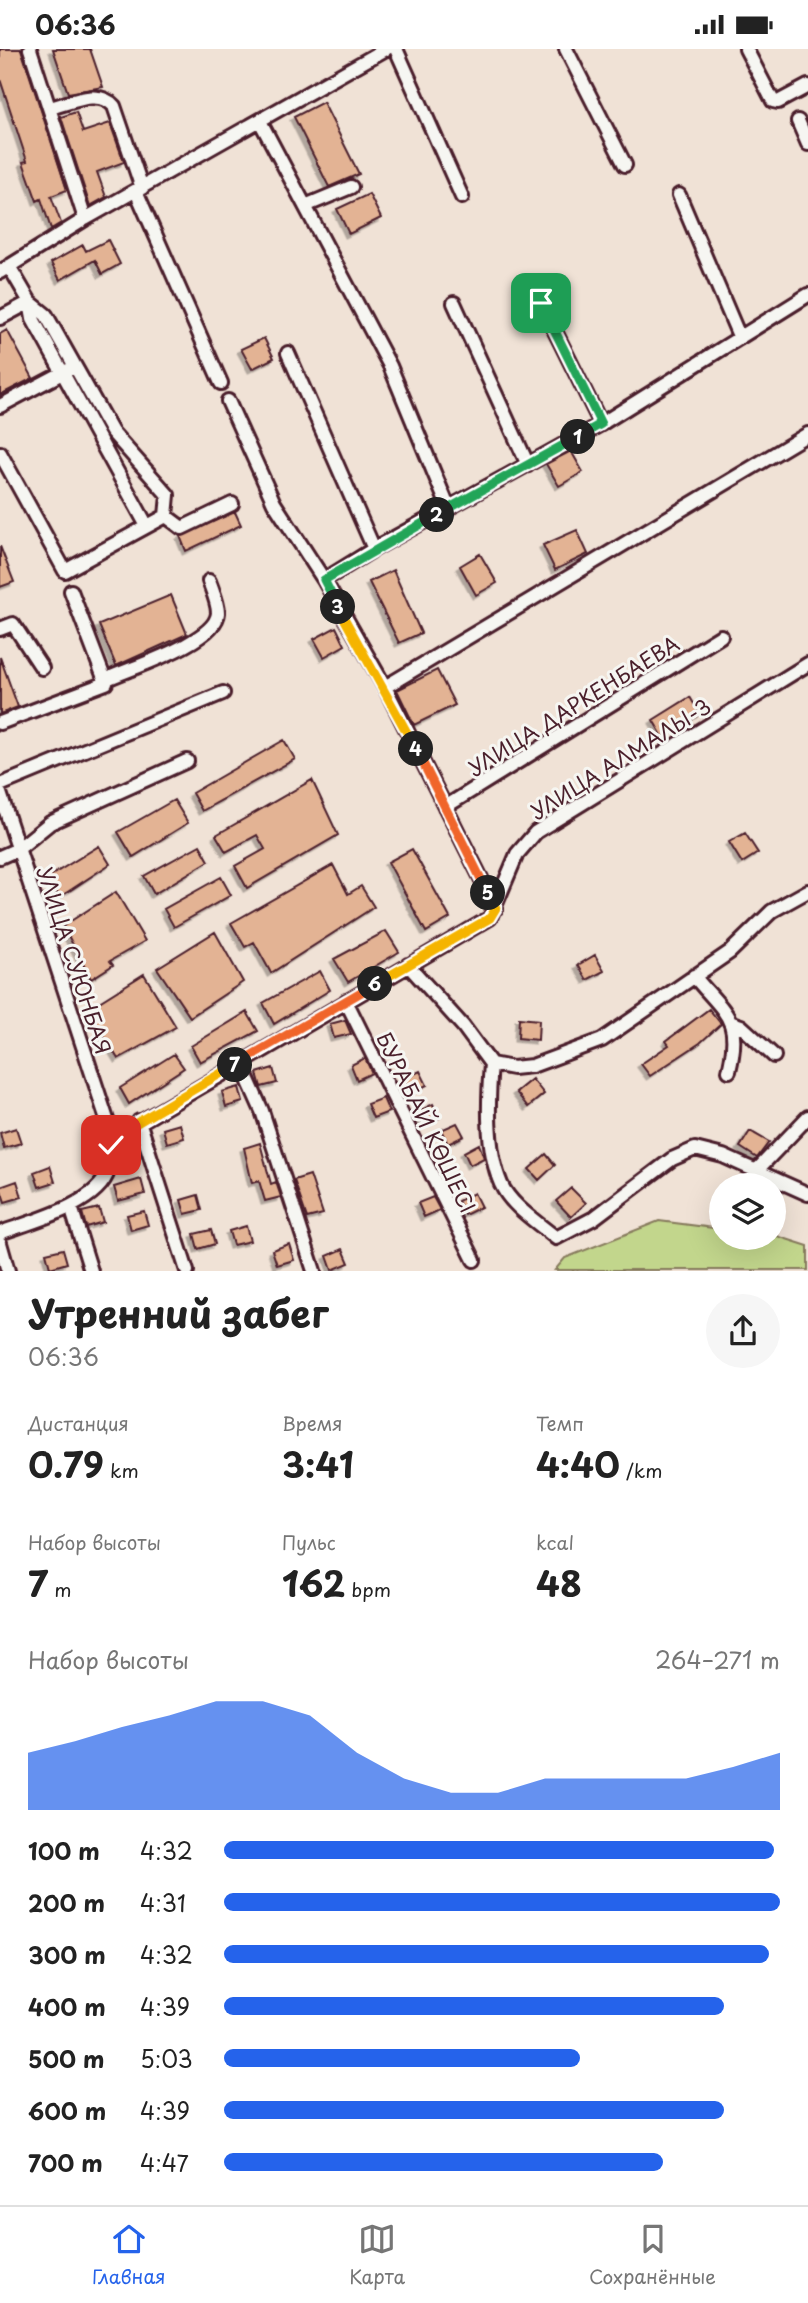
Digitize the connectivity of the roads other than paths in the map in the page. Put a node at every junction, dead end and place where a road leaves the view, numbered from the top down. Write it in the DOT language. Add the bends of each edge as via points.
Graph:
graph roads {
  1 [pos="30,49"];
  2 [pos="386,49"];
  3 [pos="396,49"];
  4 [pos="566,49"];
  5 [pos="746,49"];
  6 [pos="808,86"];
  7 [pos="50,108"];
  8 [pos="798,121"];
  9 [pos="261,123"];
  10 [pos="808,144"];
  11 [pos="625,165"];
  12 [pos="351,187"];
  13 [pos="139,190"];
  14 [pos="679,195"];
  15 [pos="462,197"];
  16 [pos="304,206"];
  17 [pos="85,219"];
  18 [pos="5,269"];
  19 [pos="808,295"];
  20 [pos="30,302"];
  21 [pos="454,303"];
  22 [pos="541,303"];
  23 [pos="0,318"];
  24 [pos="739,336"];
  25 [pos="288,353"];
  26 [pos="75,367"];
  27 [pos="63,373"];
  28 [pos="221,383"];
  29 [pos="228,401"];
  30 [pos="0,406"];
  31 [pos="601,424"];
  32 [pos="808,434"];
  33 [pos="0,453"];
  34 [pos="528,465"];
  35 [pos="232,504"];
  36 [pos="449,509"];
  37 [pos="166,516"];
  38 [pos="147,526"];
  39 [pos="374,549"];
  40 [pos="324,580"];
  41 [pos="209,581"];
  42 [pos="71,591"];
  43 [pos="0,629"];
  44 [pos="721,636"];
  45 [pos="808,664"];
  46 [pos="42,668"];
  47 [pos="107,679"];
  48 [pos="385,687"];
  49 [pos="223,692"];
  50 [pos="0,723"];
  51 [pos="187,761"];
  52 [pos="0,785"];
  53 [pos="0,793"];
  54 [pos="445,807"];
  55 [pos="18,849"];
  56 [pos="0,857"];
  57 [pos="808,891"];
  58 [pos="493,913"];
  59 [pos="408,965"];
  60 [pos="694,977"];
  61 [pos="346,1001"];
  62 [pos="732,1023"];
  63 [pos="774,1056"];
  64 [pos="240,1062"];
  65 [pos="491,1064"];
  66 [pos="730,1071"];
  67 [pos="808,1117"];
  68 [pos="139,1121"];
  69 [pos="113,1137"];
  70 [pos="757,1170"];
  71 [pos="808,1194"];
  72 [pos="71,1206"];
  73 [pos="0,1233"];
  74 [pos="0,1243"];
  75 [pos="474,1260"];
  76 [pos="8,1271"];
  77 [pos="91,1271"];
  78 [pos="187,1271"];
  79 [pos="314,1271"];
  1 -- 7 [label="street"];
  2 -- 9 [label="street"];
  3 -- 15 [label="street"];
  4 -- 11 [label="street"];
  5 -- 6 [label="street" via="773,101"];
  7 -- 13 [label="street" via="96,96 108,99"];
  7 -- 17 [label="street"];
  8 -- 10 [label="street"];
  9 -- 13 [label="street"];
  9 -- 16 [label="street"];
  12 -- 16 [label="street"];
  13 -- 17 [label="street"];
  13 -- 28 [label="street"];
  14 -- 24 [label="street"];
  16 -- 36 [label="street" via="390,366"];
  17 -- 18 [label="street"];
  18 -- 20 [label="street"];
  19 -- 24 [label="street"];
  20 -- 23 [label="street"];
  20 -- 26 [label="street" via="46,315"];
  20 -- 27 [label="street" via="33,320"];
  21 -- 34 [label="street"];
  22 -- 31 [label="street"];
  24 -- 31 [label="street"];
  25 -- 39 [label="street"];
  26 -- 27 [label="street"];
  26 -- 37 [label="street" via="112,432 168,495"];
  27 -- 30 [label="street"];
  27 -- 38 [label="street"];
  29 -- 40 [label="street" via="274,503"];
  31 -- 34 [label="street"];
  32 -- 48 [label="street"];
  33 -- 38 [label="street" via="65,571"];
  34 -- 36 [label="street"];
  35 -- 37 [label="street" via="182,528"];
  36 -- 39 [label="street"];
  37 -- 38 [label="street"];
  39 -- 40 [label="street"];
  40 -- 48 [label="street"];
  41 -- 47 [label="street" via="218,614 212,627 198,638"];
  42 -- 47 [label="street"];
  43 -- 46 [label="street" via="13,624"];
  44 -- 54 [label="street, УЛИЦА ДАРКЕНБАЕВА"];
  45 -- 58 [label="street, УЛИЦА АЛМАЛЫ-3" via="536,832 517,854"];
  47 -- 50 [label="street" via="103,686"];
  48 -- 54 [label="street"];
  49 -- 52 [label="street"];
  51 -- 55 [label="street" via="50,823"];
  53 -- 55 [label="street, УЛИЦА СУЮНБАЯ"];
  54 -- 58 [label="street"];
  55 -- 56 [label="street"];
  55 -- 69 [label="street, УЛИЦА СУЮНБАЯ"];
  57 -- 60 [label="street" via="772,911"];
  58 -- 59 [label="street"];
  59 -- 61 [label="street"];
  59 -- 65 [label="street"];
  60 -- 62 [label="street"];
  60 -- 65 [label="street" via="584,1048 532,1066"];
  61 -- 64 [label="street"];
  61 -- 75 [label="street, БУРАБАЙ КӨШЕСІ"];
  62 -- 63 [label="street" via="741,1025"];
  62 -- 66 [label="street" via="736,1042"];
  64 -- 68 [label="street"];
  64 -- 79 [label="street" via="262,1111"];
  65 -- 70 [label="street" via="492,1142 502,1184 517,1206 556,1238 594,1218 672,1159 695,1149"];
  67 -- 70 [label="street"];
  68 -- 69 [label="street"];
  68 -- 78 [label="street"];
  69 -- 72 [label="street" via="108,1173 92,1193"];
  70 -- 71 [label="street"];
  72 -- 73 [label="street"];
  72 -- 77 [label="street"];
  74 -- 76 [label="street"];
}
